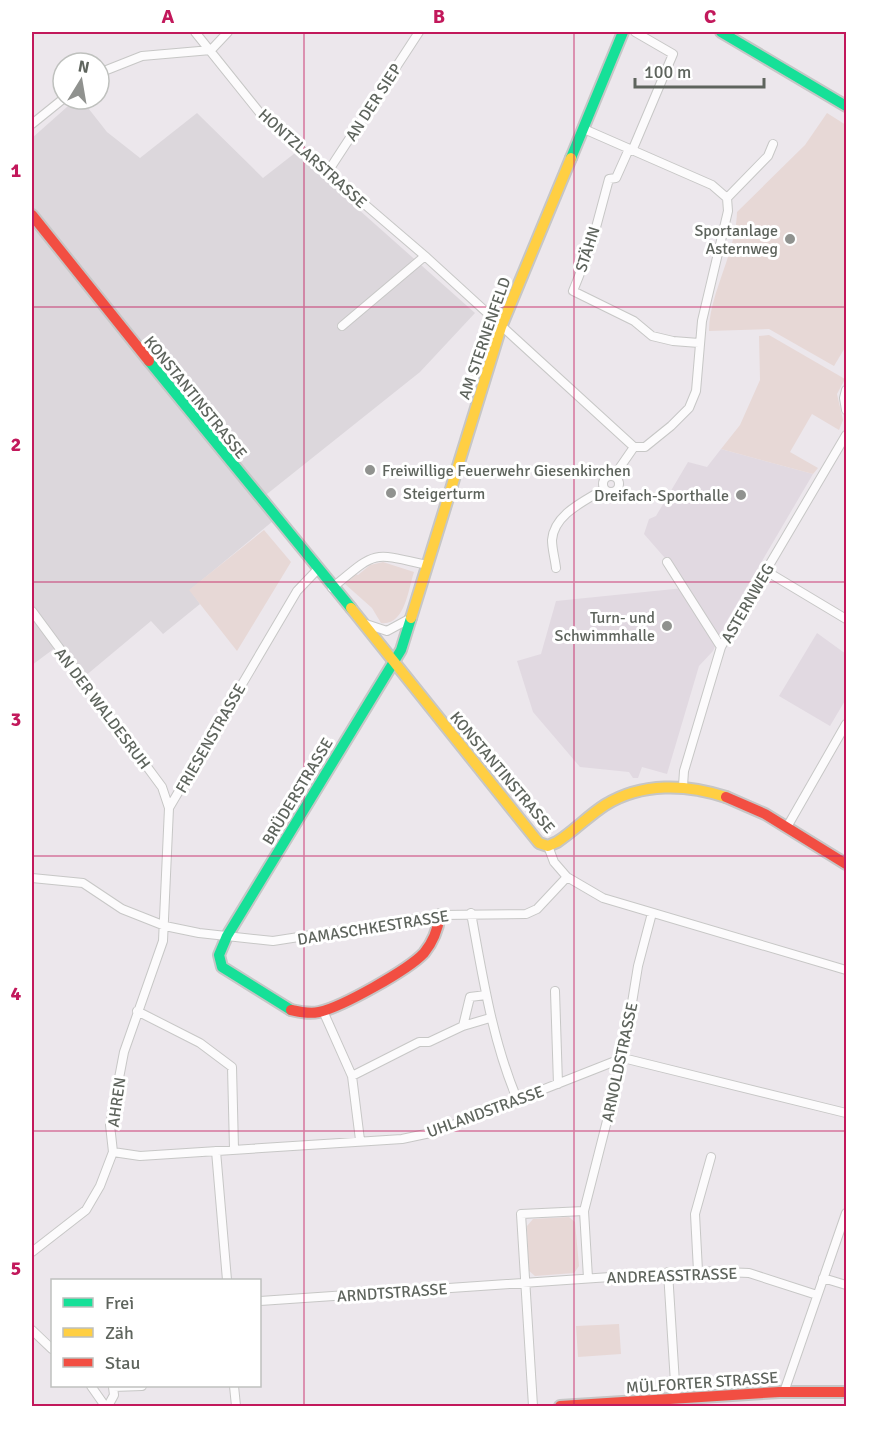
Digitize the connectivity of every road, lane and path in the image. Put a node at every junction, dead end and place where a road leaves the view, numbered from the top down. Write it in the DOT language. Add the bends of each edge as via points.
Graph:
graph roads {
  1 [pos="195,32"];
  2 [pos="228,32"];
  3 [pos="419,32"];
  4 [pos="623,32"];
  5 [pos="635,32"];
  6 [pos="721,32"];
  7 [pos="211,50"];
  8 [pos="111,69"];
  9 [pos="846,106"];
  10 [pos="51,109"];
  11 [pos="32,124"];
  12 [pos="584,129"];
  13 [pos="773,144"];
  14 [pos="631,150"];
  15 [pos="327,173"];
  16 [pos="727,198"];
  17 [pos="32,215"];
  18 [pos="425,256"];
  19 [pos="342,326"];
  20 [pos="501,327"];
  21 [pos="699,343"];
  22 [pos="846,390"];
  23 [pos="846,410"];
  24 [pos="846,435"];
  25 [pos="634,447"];
  26 [pos="614,476"];
  27 [pos="604,489"];
  28 [pos="667,562"];
  29 [pos="427,565"];
  30 [pos="556,568"];
  31 [pos="316,570"];
  32 [pos="766,571"];
  33 [pos="332,588"];
  34 [pos="32,611"];
  35 [pos="411,618"];
  36 [pos="846,619"];
  37 [pos="364,623"];
  38 [pos="721,647"];
  39 [pos="393,662"];
  40 [pos="846,724"];
  41 [pos="683,786"];
  42 [pos="169,808"];
  43 [pos="787,827"];
  44 [pos="548,846"];
  45 [pos="846,864"];
  46 [pos="567,877"];
  47 [pos="32,878"];
  48 [pos="471,913"];
  49 [pos="652,913"];
  50 [pos="440,915"];
  51 [pos="165,926"];
  52 [pos="227,936"];
  53 [pos="846,970"];
  54 [pos="555,991"];
  55 [pos="486,995"];
  56 [pos="137,1011"];
  57 [pos="322,1011"];
  58 [pos="490,1018"];
  59 [pos="463,1026"];
  60 [pos="623,1058"];
  61 [pos="352,1076"];
  62 [pos="558,1084"];
  63 [pos="517,1100"];
  64 [pos="846,1113"];
  65 [pos="360,1140"];
  66 [pos="234,1149"];
  67 [pos="216,1151"];
  68 [pos="113,1152"];
  69 [pos="711,1157"];
  70 [pos="584,1211"];
  71 [pos="846,1213"];
  72 [pos="32,1252"];
  73 [pos="698,1271"];
  74 [pos="668,1272"];
  75 [pos="588,1278"];
  76 [pos="824,1278"];
  77 [pos="227,1279"];
  78 [pos="525,1283"];
  79 [pos="846,1285"];
  80 [pos="817,1294"];
  81 [pos="261,1301"];
  82 [pos="32,1330"];
  83 [pos="51,1348"];
  84 [pos="92,1387"];
  85 [pos="113,1387"];
  86 [pos="234,1387"];
  87 [pos="784,1392"];
  88 [pos="846,1392"];
  89 [pos="676,1399"];
  90 [pos="107,1407"];
  91 [pos="236,1407"];
  92 [pos="533,1407"];
  93 [pos="560,1407"];
  1 -- 7 [label="street, HONTZLARSTRASSE"];
  2 -- 7 [label="street"];
  3 -- 15 [label="street, AN DER SIEP"];
  4 -- 12 [label="street, AM STERNENFELD"];
  5 -- 14 [label="street" via="673,54"];
  6 -- 9 [label="street"];
  7 -- 8 [label="street" via="142,56"];
  7 -- 15 [label="street, HONTZLARSTRASSE" via="264,118"];
  10 -- 11 [label="street"];
  12 -- 14 [label="street"];
  12 -- 20 [label="street, AM STERNENFELD"];
  13 -- 16 [label="street" via="768,156"];
  14 -- 16 [label="street" via="712,185"];
  14 -- 21 [label="street, STÄHN" via="616,178 609,179 591,246 573,291 634,321 652,336"];
  15 -- 18 [label="street, HONTZLARSTRASSE"];
  16 -- 21 [label="street" via="728,211"];
  17 -- 31 [label="street, KONSTANTINSTRASSE"];
  18 -- 19 [label="street"];
  18 -- 20 [label="street, HONTZLARSTRASSE"];
  20 -- 25 [label="street"];
  20 -- 29 [label="street, AM STERNENFELD"];
  21 -- 25 [label="street" via="696,391 689,408 645,447"];
  22 -- 23 [label="street"];
  24 -- 32 [label="street, ASTERNWEG"];
  25 -- 26 [label="street"];
  26 -- 27 [label="street" via="604,479"];
  26 -- 27 [label="street" via="618,479 617,489"];
  27 -- 30 [label="street" via="568,512 557,524 552,540"];
  28 -- 38 [label="street"];
  29 -- 33 [label="street" via="384,555 370,557"];
  29 -- 35 [label="street, AM STERNENFELD"];
  31 -- 33 [label="street, KONSTANTINSTRASSE"];
  31 -- 42 [label="street, FRIESENSTRASSE" via="297,591"];
  32 -- 36 [label="street"];
  32 -- 38 [label="street, ASTERNWEG"];
  33 -- 37 [label="street, KONSTANTINSTRASSE"];
  34 -- 42 [label="street, AN DER WALDESRUH" via="162,787"];
  35 -- 37 [label="street" via="387,631"];
  35 -- 39 [label="street, AM STERNENFELD"];
  37 -- 39 [label="street, KONSTANTINSTRASSE"];
  38 -- 41 [label="street, ASTERNWEG"];
  39 -- 44 [label="street, KONSTANTINSTRASSE" via="539,843"];
  39 -- 52 [label="street, BRÜDERSTRASSE"];
  40 -- 43 [label="street"];
  41 -- 43 [label="street" via="735,798"];
  41 -- 44 [label="street" via="653,789 614,800 559,842"];
  42 -- 51 [label="street, FRIESENSTRASSE"];
  43 -- 45 [label="street"];
  44 -- 46 [label="street, KONSTANTINSTRASSE" via="554,862"];
  46 -- 48 [label="street, DAMASCHKESTRASSE" via="530,913"];
  46 -- 49 [label="street, KONSTANTINSTRASSE" via="603,898"];
  47 -- 51 [label="street, DAMASCHKESTRASSE" via="83,884 122,909"];
  48 -- 50 [label="street, DAMASCHKESTRASSE"];
  48 -- 55 [label="street"];
  49 -- 53 [label="street, KONSTANTINSTRASSE"];
  49 -- 60 [label="street, ARNOLDSTRASSE" via="638,966"];
  50 -- 52 [label="street, DAMASCHKESTRASSE" via="280,941"];
  50 -- 57 [label="street" via="439,930 415,961"];
  51 -- 52 [label="street, DAMASCHKESTRASSE"];
  51 -- 56 [label="street, AHREN" via="158,961"];
  52 -- 57 [label="street, BRÜDERSTRASSE" via="219,955 222,967 290,1010"];
  54 -- 62 [label="street"];
  55 -- 58 [label="street"];
  55 -- 59 [label="street" via="470,997"];
  56 -- 66 [label="street" via="200,1043 232,1067"];
  56 -- 68 [label="street, AHREN" via="124,1052 110,1125"];
  57 -- 61 [label="street"];
  58 -- 59 [label="street"];
  58 -- 63 [label="street"];
  59 -- 61 [label="street" via="429,1042 419,1042"];
  60 -- 62 [label="street, UHLANDSTRASSE"];
  60 -- 64 [label="street"];
  60 -- 70 [label="street, ARNOLDSTRASSE"];
  61 -- 65 [label="street"];
  62 -- 63 [label="street, UHLANDSTRASSE"];
  63 -- 65 [label="street, UHLANDSTRASSE" via="435,1132 402,1139"];
  65 -- 66 [label="street, UHLANDSTRASSE"];
  66 -- 67 [label="street, UHLANDSTRASSE"];
  67 -- 68 [label="street, UHLANDSTRASSE" via="140,1156"];
  67 -- 77 [label="street"];
  68 -- 72 [label="street, AHREN" via="86,1210"];
  69 -- 73 [label="street" via="695,1214"];
  70 -- 75 [label="street, ARNOLDSTRASSE"];
  70 -- 78 [label="street" via="521,1214"];
  71 -- 76 [label="street"];
  73 -- 74 [label="street, ANDREASSTRASSE"];
  73 -- 80 [label="street, ANDREASSTRASSE" via="749,1273"];
  74 -- 75 [label="street, ANDREASSTRASSE"];
  74 -- 89 [label="street"];
  75 -- 78 [label="street, ANDREASSTRASSE"];
  76 -- 79 [label="street"];
  76 -- 80 [label="street"];
  78 -- 81 [label="street, ARNDTSTRASSE"];
  78 -- 92 [label="street"];
  80 -- 87 [label="street"];
  82 -- 83 [label="street"];
  84 -- 90 [label="street"];
  85 -- 90 [label="street" via="114,1395"];
  86 -- 91 [label="street"];
  87 -- 88 [label="street, MÜLFORTER STRASSE"];
  87 -- 89 [label="street, MÜLFORTER STRASSE"];
  89 -- 93 [label="street, MÜLFORTER STRASSE"];
}
